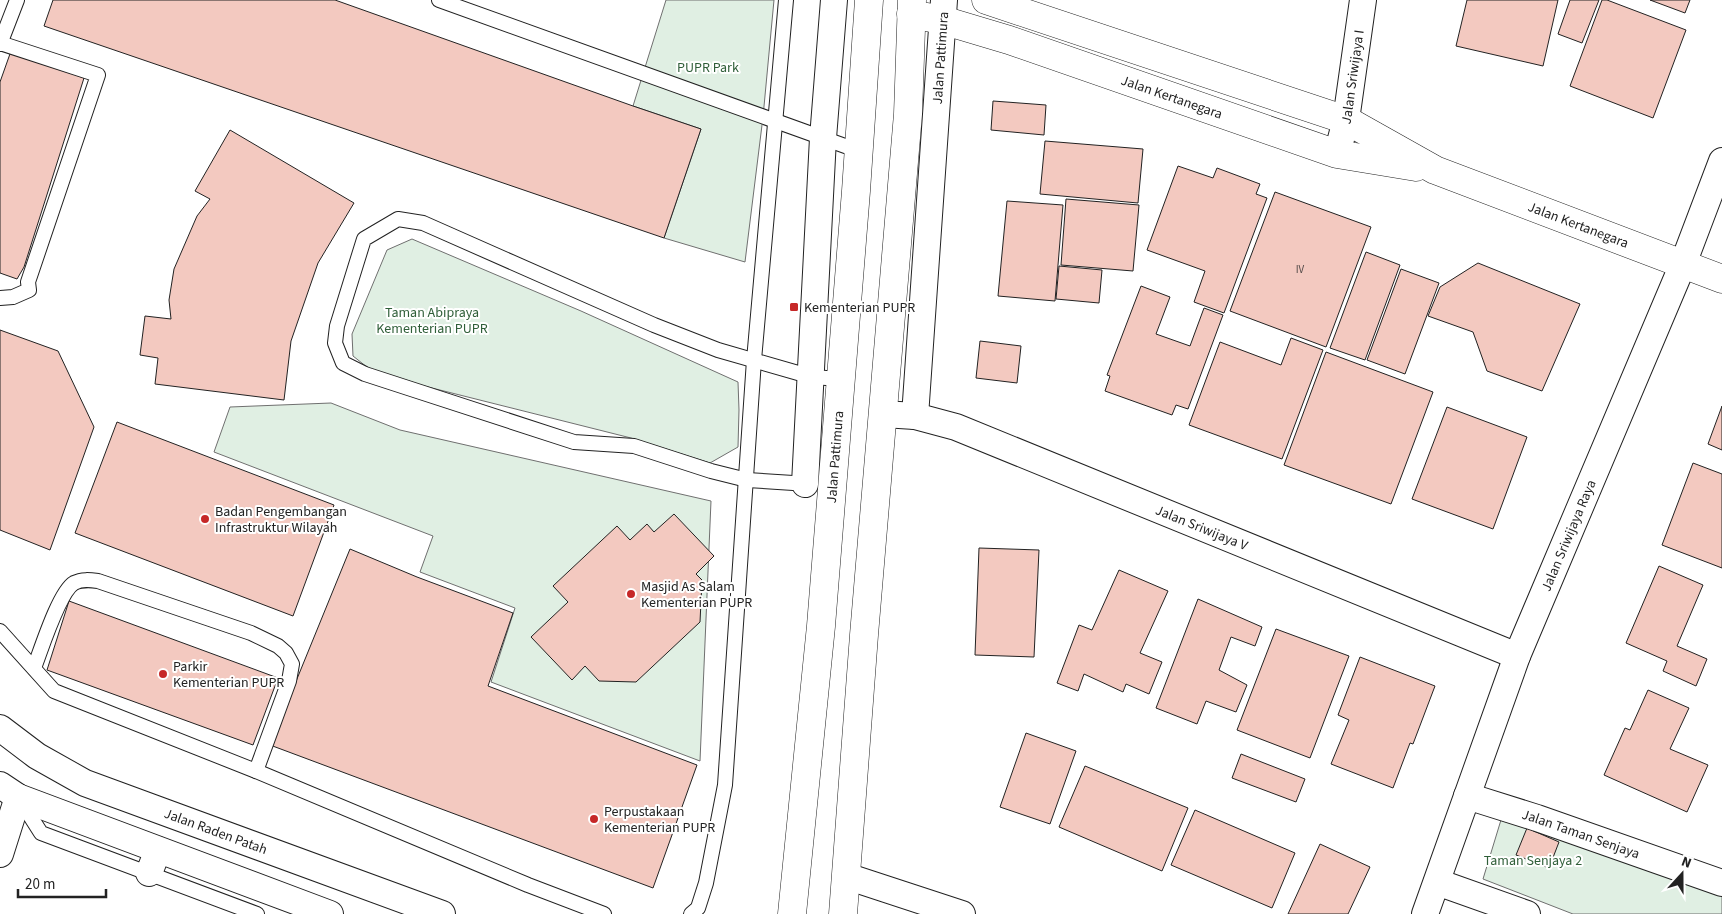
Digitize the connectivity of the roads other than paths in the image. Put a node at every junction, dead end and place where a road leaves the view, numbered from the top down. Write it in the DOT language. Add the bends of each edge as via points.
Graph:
graph roads {
  1 [pos="17,0"];
  2 [pos="439,0"];
  3 [pos="786,0"];
  4 [pos="834,0"];
  5 [pos="869,0"];
  6 [pos="986,0"];
  7 [pos="1363,0"];
  8 [pos="911,7"];
  9 [pos="943,10"];
  10 [pos="0,43"];
  11 [pos="771,120"];
  12 [pos="1346,120"];
  13 [pos="824,138"];
  14 [pos="859,151"];
  15 [pos="1337,154"];
  16 [pos="1722,161"];
  17 [pos="1435,170"];
  18 [pos="1683,264"];
  19 [pos="1722,279"];
  20 [pos="0,298"];
  21 [pos="754,360"];
  22 [pos="812,377"];
  23 [pos="841,379"];
  24 [pos="883,414"];
  25 [pos="915,416"];
  26 [pos="747,480"];
  27 [pos="805,484"];
  28 [pos="832,485"];
  29 [pos="0,631"];
  30 [pos="1517,656"];
  31 [pos="34,668"];
  32 [pos="0,728"];
  33 [pos="256,771"];
  34 [pos="9,791"];
  35 [pos="1467,796"];
  36 [pos="0,854"];
  37 [pos="154,862"];
  38 [pos="846,876"];
  39 [pos="1437,882"];
  40 [pos="1722,883"];
  41 [pos="236,910"];
  42 [pos="257,914"];
  43 [pos="330,914"];
  44 [pos="442,914"];
  45 [pos="604,914"];
  46 [pos="691,914"];
  47 [pos="792,914"];
  48 [pos="843,914"];
  49 [pos="962,914"];
  50 [pos="1425,914"];
  51 [pos="1527,914"];
  1 -- 10 [label="lane"];
  2 -- 11 [label="lane"];
  3 -- 11 [label="lane"];
  4 -- 13 [label="street, Jalan Pattimura"];
  5 -- 14 [label="main road, Jalan Pattimura"];
  6 -- 12 [label="main road, Jalan Kertanegara"];
  7 -- 12 [label="street, Jalan Sriwijaya I"];
  8 -- 9 [label="main road, Jalan Kertanegara"];
  8 -- 24 [label="main road, Jalan Pattimura" via="908,114"];
  9 -- 15 [label="main road, Jalan Kertanegara" via="1009,40"];
  9 -- 25 [label="street, Jalan Pattimura"];
  10 -- 20 [label="lane" via="98,75 28,282 29,290"];
  11 -- 13 [label="lane"];
  11 -- 21 [label="lane"];
  12 -- 15 [label="street, Jalan Sriwijaya I"];
  12 -- 17 [label="main road, Jalan Kertanegara"];
  13 -- 14 [label="lane"];
  13 -- 22 [label="street, Jalan Pattimura"];
  14 -- 23 [label="main road, Jalan Pattimura"];
  15 -- 17 [label="main road, Jalan Kertanegara"];
  16 -- 18 [label="street, Jalan Sriwijaya Raya"];
  17 -- 18 [label="main road, Jalan Kertanegara"];
  18 -- 19 [label="main road, Jalan Kertanegara"];
  18 -- 30 [label="street, Jalan Sriwijaya Raya"];
  21 -- 22 [label="lane"];
  21 -- 26 [label="lane"];
  21 -- 26 [label="lane" via="654,326 423,224 398,219 364,238 337,326 335,343 343,363 408,388 574,442 634,446"];
  22 -- 23 [label="lane"];
  22 -- 27 [label="street, Jalan Pattimura"];
  23 -- 28 [label="main road, Jalan Pattimura"];
  24 -- 25 [label="street, Jalan Sriwijaya V"];
  24 -- 38 [label="main road, Jalan Pattimura"];
  25 -- 30 [label="street, Jalan Sriwijaya V" via="956,427"];
  26 -- 27 [label="lane"];
  26 -- 46 [label="lane" via="725,785 706,883 698,908"];
  27 -- 28 [label="lane"];
  28 -- 47 [label="main road, Jalan Pattimura"];
  29 -- 31 [label="lane"];
  30 -- 35 [label="street, Jalan Sriwijaya Raya"];
  31 -- 33 [label="lane" via="54,691"];
  31 -- 33 [label="lane" via="66,590 83,580 98,581 251,633 278,646 292,664 289,681"];
  32 -- 44 [label="street, Jalan Raden Patah" via="37,756 85,783"];
  33 -- 45 [label="lane"];
  34 -- 36 [label="street"];
  34 -- 37 [label="street"];
  35 -- 39 [label="street, Jalan Sriwijaya Raya"];
  35 -- 40 [label="street, Jalan Taman Senjaya"];
  37 -- 41 [label="lane"];
  37 -- 43 [label="street"];
  38 -- 48 [label="main road, Jalan Pattimura"];
  38 -- 49 [label="street"];
  39 -- 50 [label="street, Jalan Sriwijaya Raya"];
  39 -- 51 [label="street"];
  41 -- 42 [label="lane"];
}
